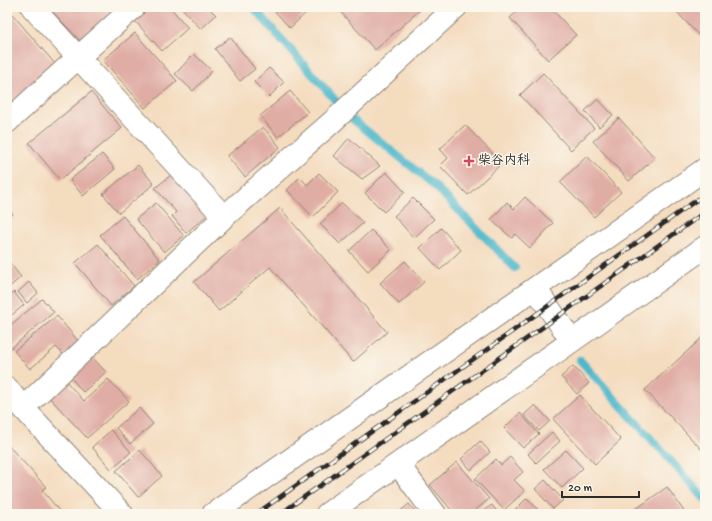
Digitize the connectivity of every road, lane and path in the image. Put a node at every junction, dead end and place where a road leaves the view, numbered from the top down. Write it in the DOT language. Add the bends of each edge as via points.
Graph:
graph roads {
  1 [pos="32,7"];
  2 [pos="134,7"];
  3 [pos="456,7"];
  4 [pos="79,58"];
  5 [pos="7,122"];
  6 [pos="705,169"];
  7 [pos="224,217"];
  8 [pos="705,247"];
  9 [pos="535,288"];
  10 [pos="572,341"];
  11 [pos="7,388"];
  12 [pos="23,408"];
  13 [pos="398,464"];
  14 [pos="339,511"];
  15 [pos="122,514"];
  16 [pos="213,514"];
  17 [pos="435,514"];
  1 -- 4 [label="street"];
  2 -- 4 [label="street"];
  3 -- 7 [label="street" via="332,122"];
  4 -- 5 [label="street"];
  4 -- 7 [label="street"];
  6 -- 9 [label="street"];
  7 -- 12 [label="street"];
  8 -- 10 [label="street"];
  9 -- 10 [label="street"];
  9 -- 16 [label="street"];
  10 -- 13 [label="street"];
  11 -- 12 [label="street"];
  12 -- 15 [label="street"];
  13 -- 14 [label="street"];
  13 -- 17 [label="street"];
}
